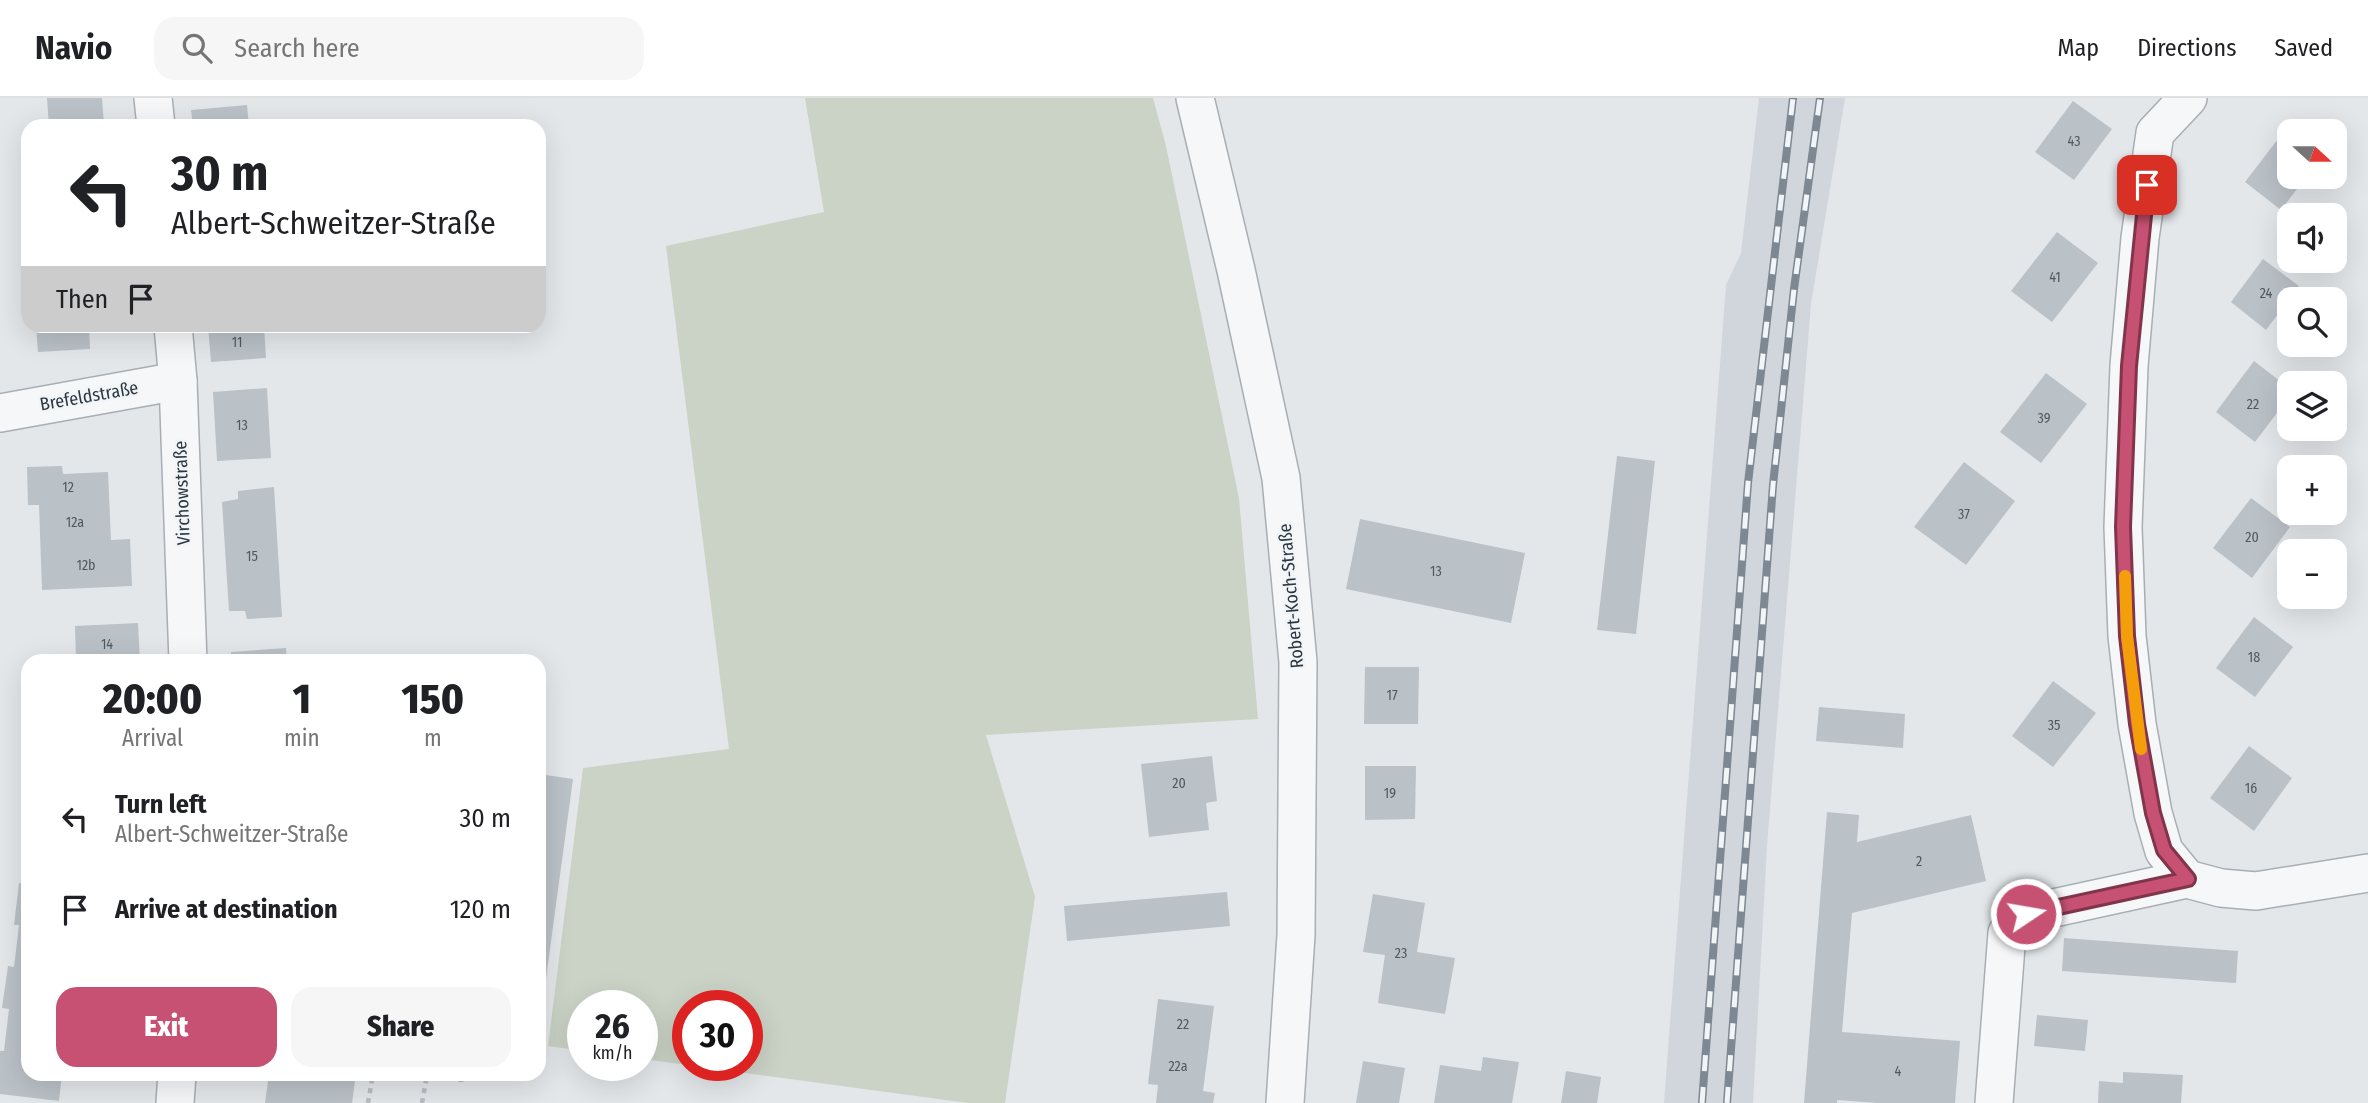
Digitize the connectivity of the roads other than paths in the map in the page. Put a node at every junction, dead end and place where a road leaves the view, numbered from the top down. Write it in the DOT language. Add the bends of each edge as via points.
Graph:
graph roads {
  1 [pos="153,98"];
  2 [pos="1195,98"];
  3 [pos="2189,98"];
  4 [pos="155,119"];
  5 [pos="174,333"];
  6 [pos="178,381"];
  7 [pos="0,413"];
  8 [pos="188,654"];
  9 [pos="2368,873"];
  10 [pos="2188,879"];
  11 [pos="177,1081"];
  12 [pos="175,1103"];
  13 [pos="1285,1103"];
  14 [pos="1994,1103"];
  1 -- 4 [label="street"];
  2 -- 13 [label="street, Robert-Koch-Straße" via="1281,478 1297,648 1296,935"];
  3 -- 10 [label="street" via="2155,133 2129,366 2123,527 2129,649 2153,813 2164,850"];
  5 -- 6 [label="street, Virchowstraße"];
  6 -- 7 [label="street, Brefeldstraße"];
  6 -- 8 [label="street, Virchowstraße"];
  9 -- 10 [label="street" via="2256,891"];
  10 -- 14 [label="street" via="2026,914 2007,933"];
  11 -- 12 [label="street"];
}
